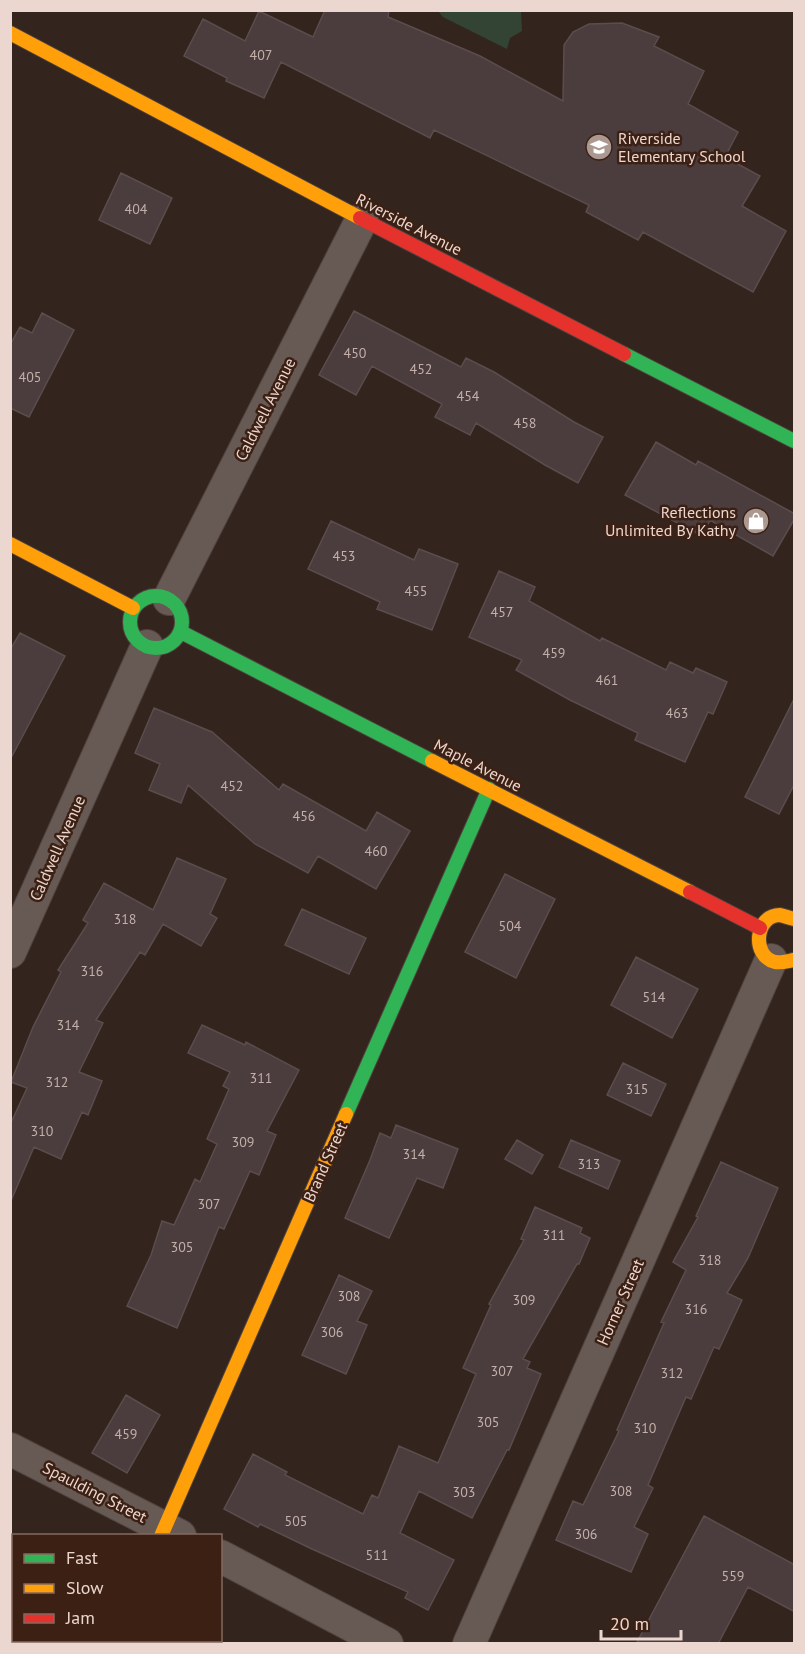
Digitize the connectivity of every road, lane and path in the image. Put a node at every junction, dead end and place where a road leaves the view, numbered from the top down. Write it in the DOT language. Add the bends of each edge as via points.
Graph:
graph roads {
  1 [pos="10,33"];
  2 [pos="362,219"];
  3 [pos="795,441"];
  4 [pos="10,544"];
  5 [pos="169,598"];
  6 [pos="133,608"];
  7 [pos="181,632"];
  8 [pos="147,646"];
  9 [pos="489,789"];
  10 [pos="794,916"];
  11 [pos="760,928"];
  12 [pos="10,952"];
  13 [pos="783,960"];
  14 [pos="10,1449"];
  15 [pos="169,1533"];
  16 [pos="222,1558"];
  17 [pos="387,1644"];
  18 [pos="469,1644"];
  1 -- 2 [label="street, Riverside Avenue"];
  2 -- 3 [label="street, Riverside Avenue"];
  2 -- 5 [label="street, Caldwell Avenue"];
  4 -- 6 [label="street"];
  5 -- 6 [label="street" via="145,598"];
  5 -- 7 [label="street" via="182,616"];
  6 -- 8 [label="street" via="130,629 137,641"];
  7 -- 8 [label="street" via="168,645"];
  7 -- 9 [label="street, Maple Avenue"];
  8 -- 12 [label="street, Caldwell Avenue"];
  9 -- 11 [label="street, Maple Avenue"];
  9 -- 15 [label="street, Brand Street"];
  10 -- 11 [label="street" via="774,917"];
  11 -- 13 [label="street" via="760,951"];
  13 -- 18 [label="street, Horner Street"];
  14 -- 15 [label="street, Spaulding Street"];
  16 -- 17 [label="street"];
}
